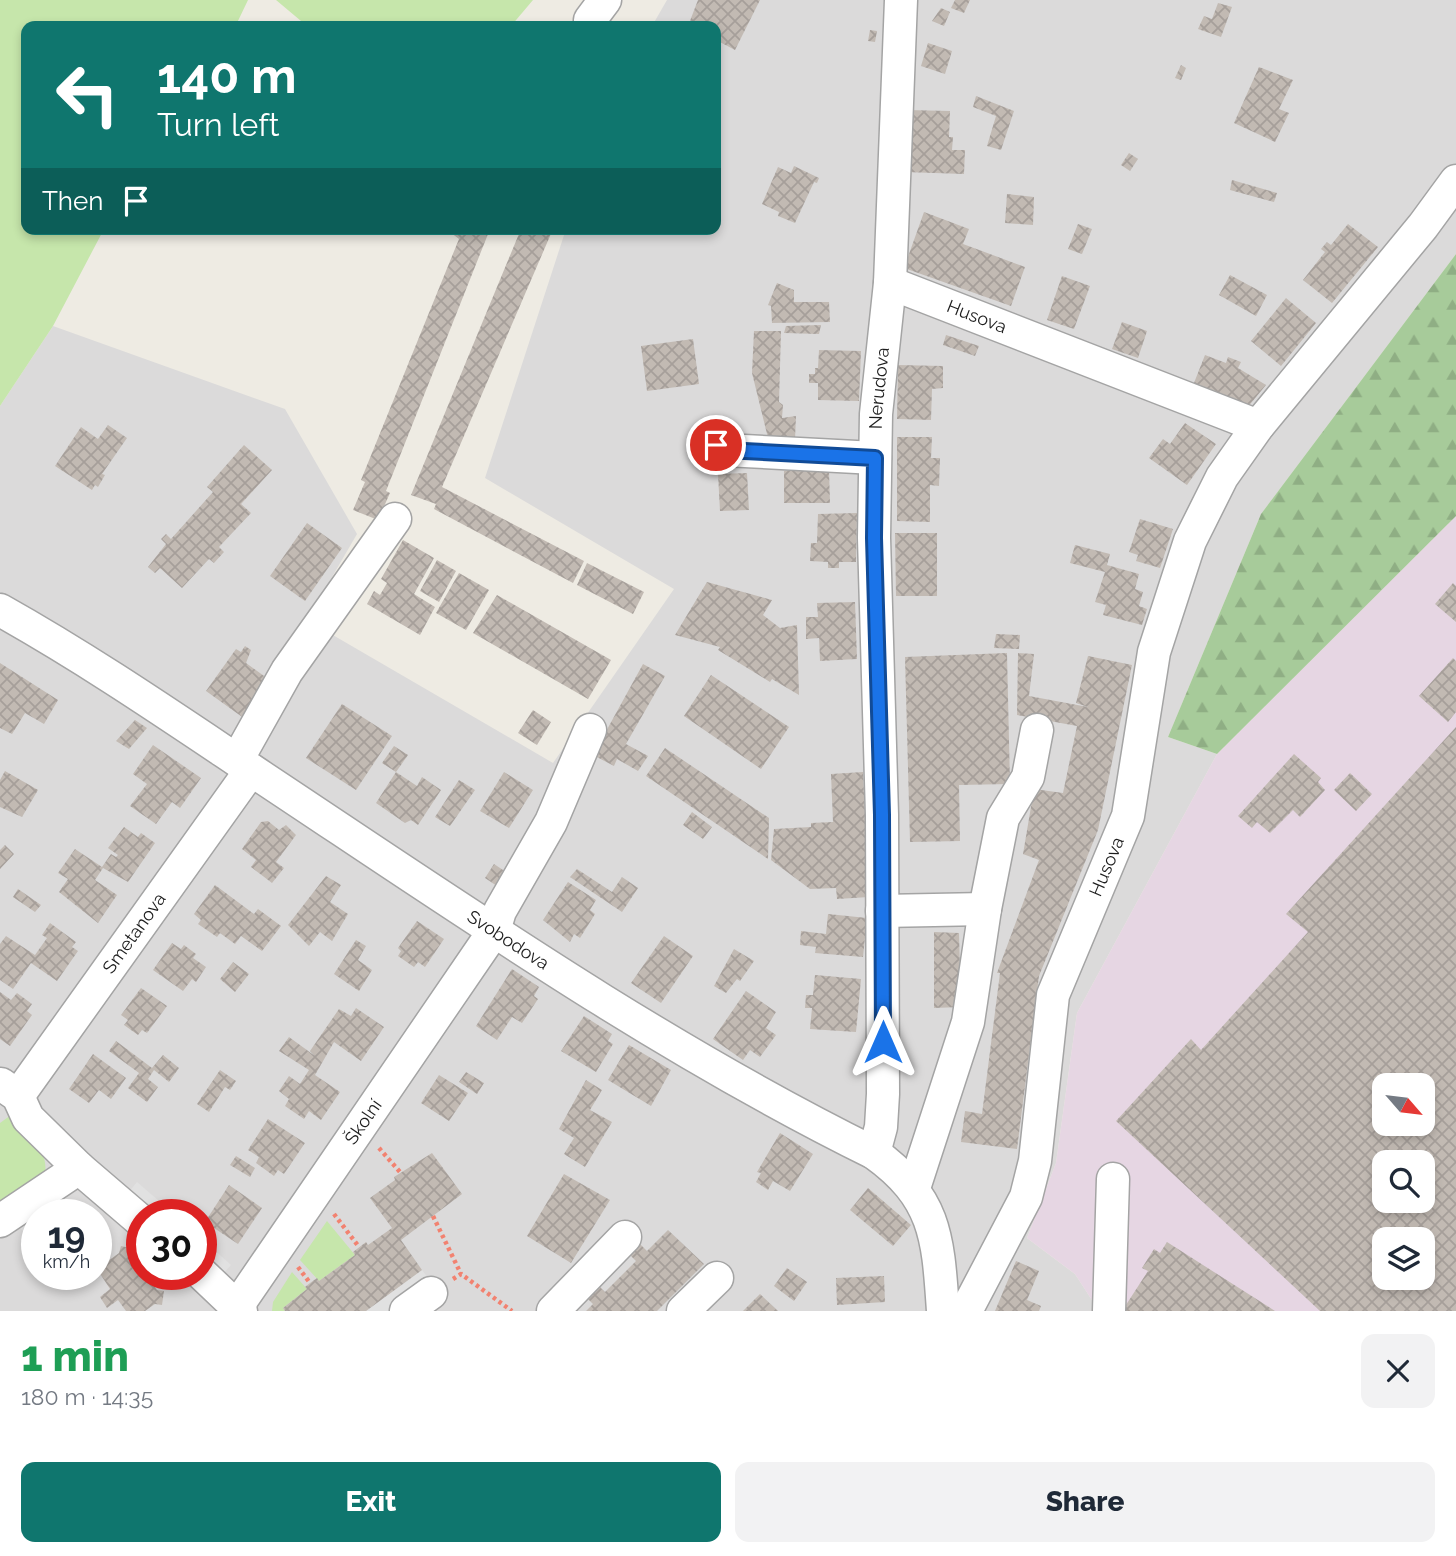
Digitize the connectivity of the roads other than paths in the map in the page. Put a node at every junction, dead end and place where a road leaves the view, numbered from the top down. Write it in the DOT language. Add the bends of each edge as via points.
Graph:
graph roads {
  1 [pos="903,9"];
  2 [pos="1456,181"];
  3 [pos="890,283"];
  4 [pos="1258,426"];
  5 [pos="716,445"];
  6 [pos="875,458"];
  7 [pos="395,519"];
  8 [pos="0,610"];
  9 [pos="590,730"];
  10 [pos="1037,730"];
  11 [pos="244,765"];
  12 [pos="985,909"];
  13 [pos="882,911"];
  14 [pos="494,931"];
  15 [pos="9,1090"];
  16 [pos="874,1153"];
  17 [pos="79,1168"];
  18 [pos="1112,1179"];
  19 [pos="914,1188"];
  20 [pos="126,1208"];
  21 [pos="0,1221"];
  22 [pos="625,1237"];
  23 [pos="717,1278"];
  24 [pos="217,1289"];
  25 [pos="238,1310"];
  26 [pos="685,1310"];
  27 [pos="553,1311"];
  28 [pos="943,1311"];
  29 [pos="966,1311"];
  30 [pos="1109,1311"];
  1 -- 3 [label="street, Nerudova"];
  2 -- 4 [label="street, Husova"];
  3 -- 4 [label="street, Husova"];
  3 -- 6 [label="street, Nerudova"];
  4 -- 29 [label="street, Husova" via="1222,477 1190,541 1154,652 1129,816 1053,995 1035,1161 1026,1197"];
  5 -- 6 [label="street" via="725,450"];
  6 -- 13 [label="street, Nerudova"];
  7 -- 11 [label="street, Smetanova" via="286,671"];
  8 -- 11 [label="street, Svobodova" via="84,657"];
  9 -- 14 [label="street, Školní" via="551,822 500,911"];
  10 -- 12 [label="street" via="1028,777 1003,818"];
  11 -- 14 [label="street, Svobodova"];
  11 -- 15 [label="street, Smetanova"];
  12 -- 13 [label="street"];
  12 -- 19 [label="street" via="968,1022"];
  13 -- 16 [label="street, Nerudova" via="883,1094"];
  14 -- 16 [label="street, Svobodova" via="689,1053"];
  14 -- 25 [label="street, Školní"];
  15 -- 17 [label="street" via="29,1118"];
  16 -- 19 [label="street, Svobodova"];
  17 -- 20 [label="street"];
  17 -- 21 [label="street"];
  18 -- 30 [label="street"];
  19 -- 28 [label="street, Svobodova" via="933,1223 938,1244"];
  22 -- 27 [label="street"];
  23 -- 26 [label="street"];
  24 -- 25 [label="street"];
}
